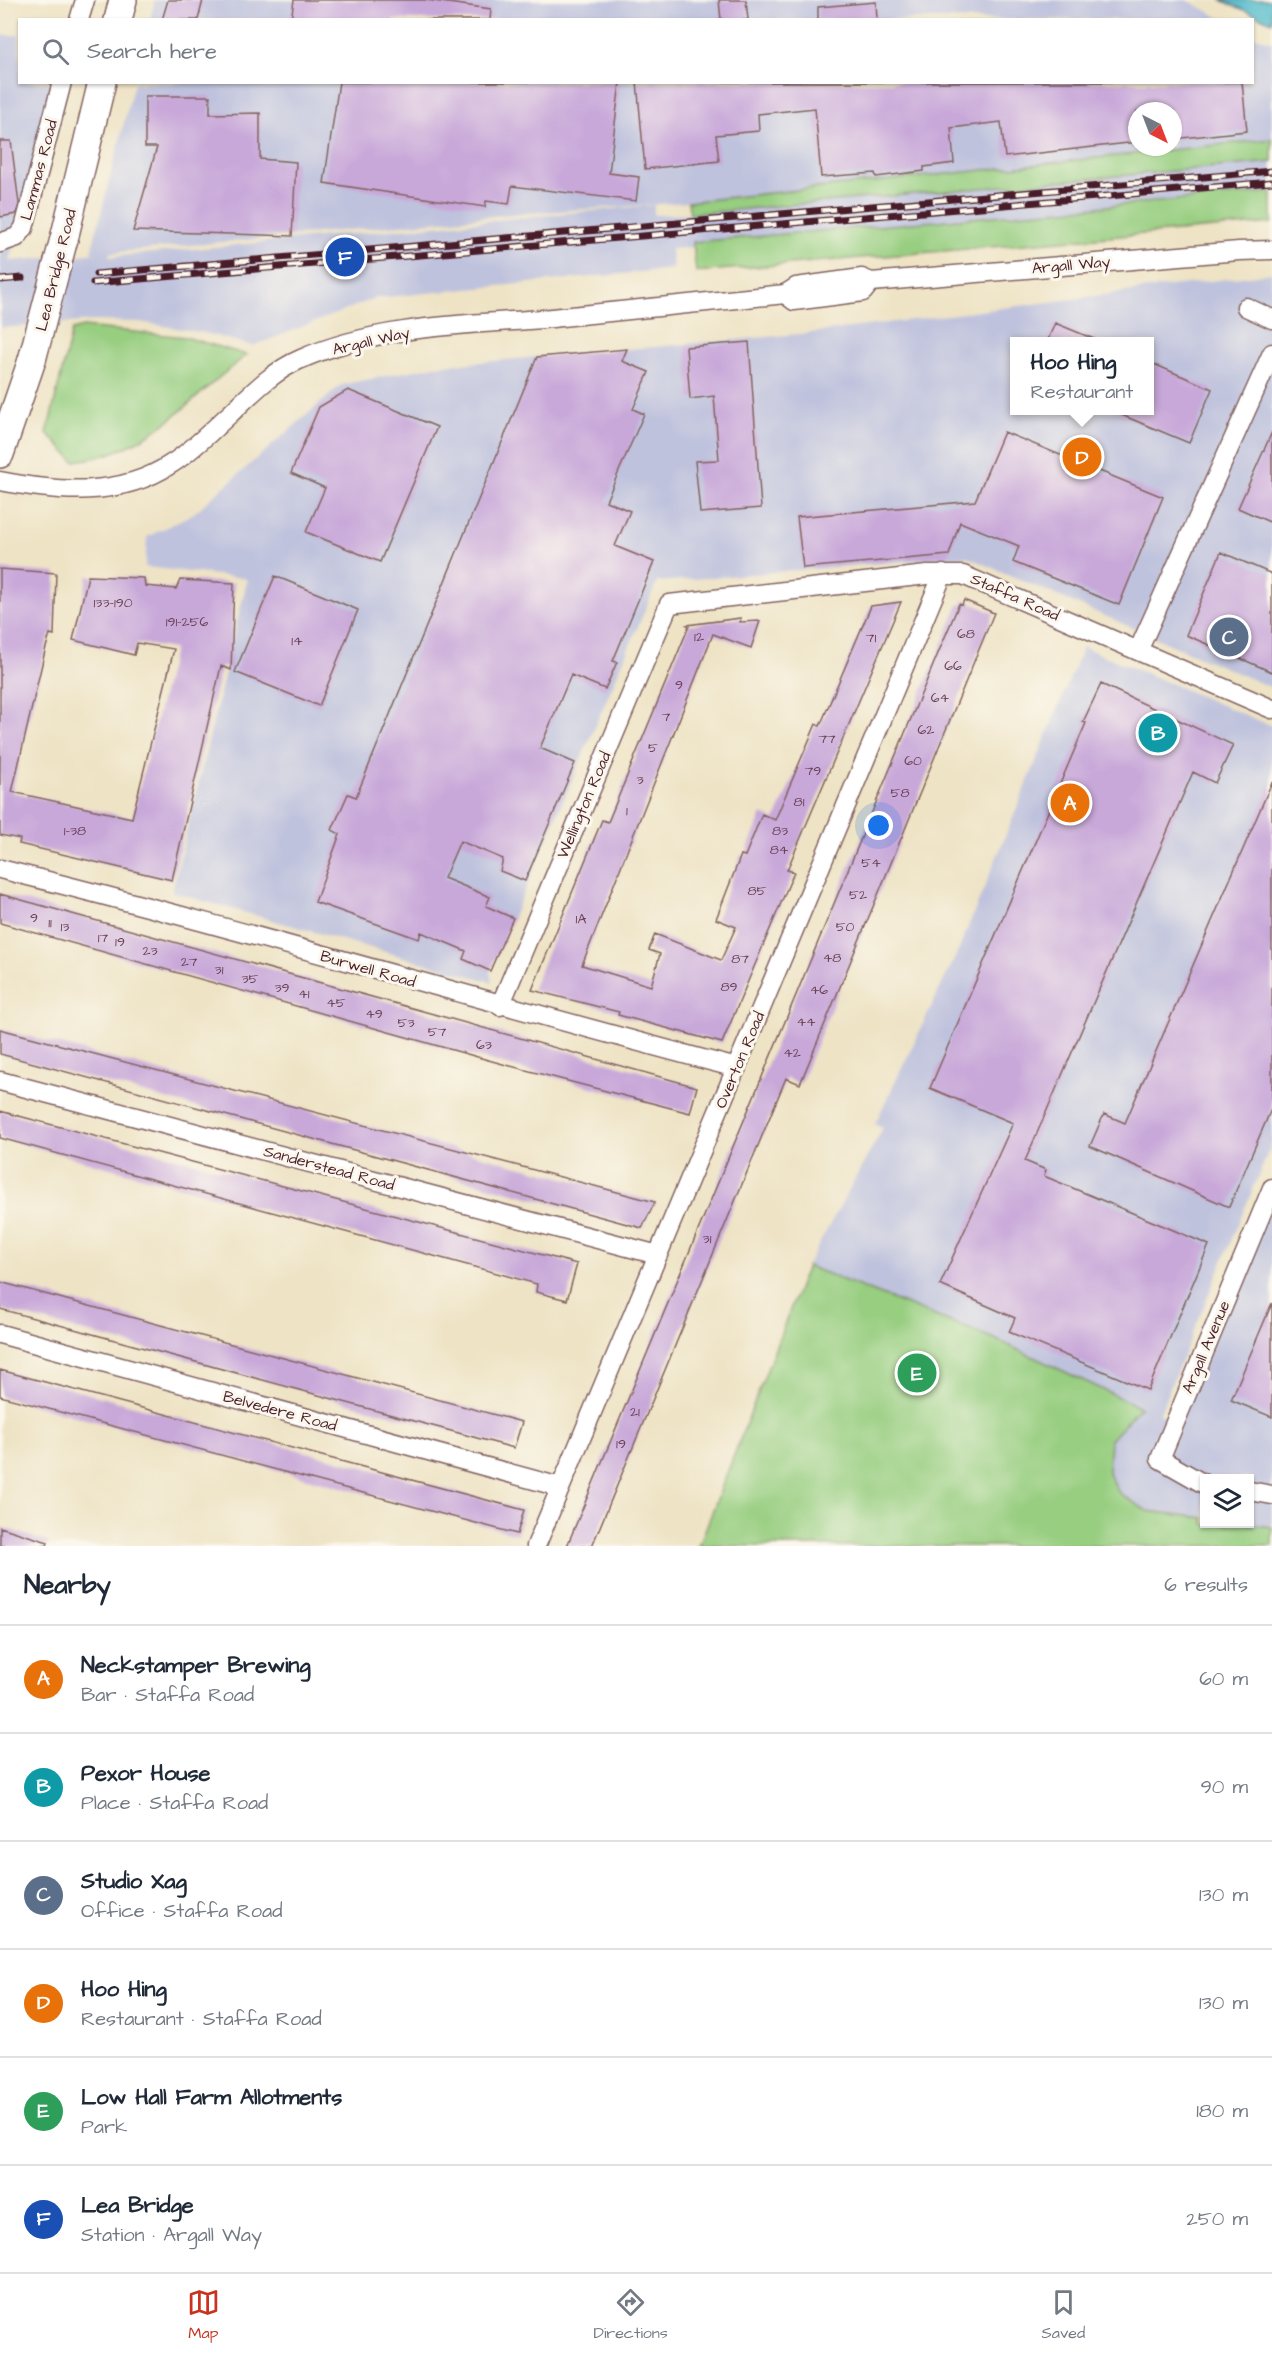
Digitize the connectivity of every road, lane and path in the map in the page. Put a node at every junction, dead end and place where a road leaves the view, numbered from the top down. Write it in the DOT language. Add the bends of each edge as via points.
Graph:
graph roads {
  1 [pos="85,0"];
  2 [pos="123,0"];
  3 [pos="80,18"];
  4 [pos="118,18"];
  5 [pos="61,84"];
  6 [pos="102,84"];
  7 [pos="0,243"];
  8 [pos="1272,250"];
  9 [pos="1246,307"];
  10 [pos="1272,319"];
  11 [pos="1272,353"];
  12 [pos="0,454"];
  13 [pos="0,481"];
  14 [pos="943,574"];
  15 [pos="669,604"];
  16 [pos="1138,651"];
  17 [pos="1272,709"];
  18 [pos="0,869"];
  19 [pos="500,1006"];
  20 [pos="737,1068"];
  21 [pos="0,1081"];
  22 [pos="1272,1188"];
  23 [pos="658,1255"];
  24 [pos="0,1334"];
  25 [pos="1200,1482"];
  26 [pos="560,1487"];
  27 [pos="1254,1492"];
  28 [pos="1272,1495"];
  29 [pos="536,1546"];
  1 -- 3 [label="street"];
  2 -- 4 [label="main road"];
  5 -- 7 [label="street, Lammas Road" via="24,228 17,237"];
  6 -- 12 [label="main road, Lea Bridge Road, bridge" via="32,360"];
  8 -- 13 [label="street, Argall Way" via="871,282 863,292 794,301 785,294 461,324 358,341 280,370 172,464 149,477 76,491 53,491"];
  9 -- 10 [label="street"];
  11 -- 16 [label="street"];
  14 -- 15 [label="street, Staffa Road"];
  14 -- 16 [label="street, Staffa Road" via="963,574"];
  14 -- 20 [label="street, Overton Road"];
  15 -- 19 [label="street, Wellington Road"];
  16 -- 17 [label="street, Staffa Road"];
  18 -- 19 [label="street, Burwell Road"];
  19 -- 20 [label="street, Burwell Road"];
  20 -- 23 [label="street, Overton Road"];
  21 -- 23 [label="street, Sanderstead Road"];
  22 -- 25 [label="street, Argall Avenue" via="1160,1459"];
  23 -- 26 [label="street, Overton Road"];
  24 -- 26 [label="street, Belvedere Road"];
  26 -- 29 [label="street, Overton Road"];
  27 -- 28 [label="street"];
}
